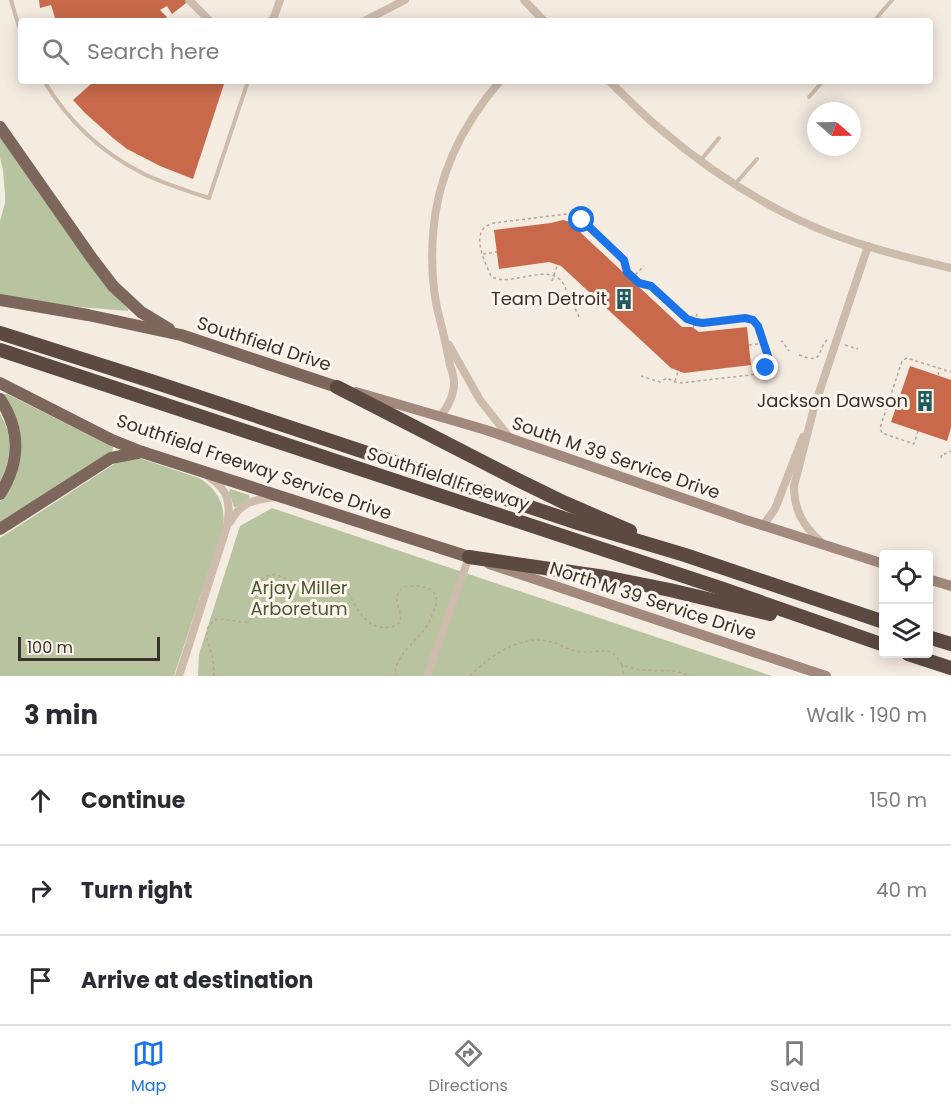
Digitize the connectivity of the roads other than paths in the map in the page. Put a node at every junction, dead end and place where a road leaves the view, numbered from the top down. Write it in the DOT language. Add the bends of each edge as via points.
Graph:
graph roads {
  1 [pos="11,0"];
  2 [pos="189,0"];
  3 [pos="280,0"];
  4 [pos="405,0"];
  5 [pos="524,0"];
  6 [pos="892,0"];
  7 [pos="207,18"];
  8 [pos="273,18"];
  9 [pos="370,18"];
  10 [pos="541,18"];
  11 [pos="877,18"];
  12 [pos="18,24"];
  13 [pos="46,84"];
  14 [pos="247,84"];
  15 [pos="498,84"];
  16 [pos="612,84"];
  17 [pos="820,84"];
  18 [pos="809,97"];
  19 [pos="0,127"];
  20 [pos="719,138"];
  21 [pos="757,159"];
  22 [pos="701,160"];
  23 [pos="736,183"];
  24 [pos="868,246"];
  25 [pos="951,268"];
  26 [pos="0,300"];
  27 [pos="0,333"];
  28 [pos="181,335"];
  29 [pos="444,336"];
  30 [pos="0,350"];
  31 [pos="0,383"];
  32 [pos="337,387"];
  33 [pos="0,399"];
  34 [pos="814,408"];
  35 [pos="440,416"];
  36 [pos="511,439"];
  37 [pos="142,452"];
  38 [pos="202,472"];
  39 [pos="0,494"];
  40 [pos="280,497"];
  41 [pos="763,525"];
  42 [pos="227,526"];
  43 [pos="0,529"];
  44 [pos="827,546"];
  45 [pos="685,555"];
  46 [pos="468,557"];
  47 [pos="879,562"];
  48 [pos="933,581"];
  49 [pos="951,586"];
  50 [pos="879,620"];
  51 [pos="859,637"];
  52 [pos="933,639"];
  53 [pos="879,643"];
  54 [pos="951,644"];
  55 [pos="920,658"];
  56 [pos="185,660"];
  57 [pos="951,668"];
  58 [pos="179,676"];
  59 [pos="184,676"];
  60 [pos="427,676"];
  61 [pos="826,676"];
  1 -- 12 [label="lane"];
  2 -- 7 [label="street"];
  3 -- 8 [label="street"];
  4 -- 9 [label="street"];
  5 -- 10 [label="street"];
  6 -- 11 [label="lane"];
  13 -- 14 [label="lane" via="75,123 111,154 144,174 209,198"];
  15 -- 29 [label="street" via="462,134 447,169 436,212 432,276"];
  16 -- 22 [label="street"];
  17 -- 18 [label="lane"];
  19 -- 28 [label="main road" via="113,286 141,312"];
  20 -- 22 [label="lane"];
  21 -- 23 [label="lane"];
  22 -- 23 [label="street"];
  23 -- 24 [label="street" via="798,220"];
  24 -- 25 [label="street"];
  24 -- 34 [label="street"];
  26 -- 28 [label="main road"];
  27 -- 45 [label="highway, Southfield Freeway"];
  28 -- 32 [label="main road, Southfield Drive"];
  29 -- 35 [label="street" via="454,382 450,400"];
  29 -- 36 [label="street" via="480,400"];
  30 -- 51 [label="highway, Southfield Freeway"];
  31 -- 37 [label="main road, Southfield Freeway Service Drive"];
  32 -- 35 [label="main road, South M 39 Service Drive"];
  32 -- 45 [label="highway" via="545,494"];
  33 -- 39 [label="main road" via="12,422 16,452 11,475"];
  34 -- 41 [label="street" via="776,509"];
  34 -- 44 [label="street" via="794,498 812,534"];
  35 -- 36 [label="main road, South M 39 Service Drive"];
  36 -- 41 [label="main road, South M 39 Service Drive"];
  37 -- 38 [label="main road, Southfield Freeway Service Drive"];
  37 -- 43 [label="main road" via="111,458"];
  38 -- 40 [label="main road, Southfield Freeway Service Drive"];
  38 -- 42 [label="street" via="217,482 227,498"];
  40 -- 42 [label="street" via="243,505"];
  40 -- 46 [label="main road, Southfield Freeway Service Drive"];
  41 -- 44 [label="main road, South M 39 Service Drive"];
  42 -- 56 [label="street"];
  44 -- 47 [label="main road, South M 39 Service Drive"];
  45 -- 50 [label="highway, Southfield Freeway"];
  46 -- 51 [label="highway" via="670,590"];
  46 -- 60 [label="street"];
  46 -- 61 [label="main road, North M 39 Service Drive"];
  48 -- 49 [label="main road"];
  51 -- 53 [label="highway, Southfield Freeway"];
  52 -- 54 [label="highway"];
  55 -- 57 [label="highway"];
  56 -- 58 [label="street"];
  56 -- 59 [label="street"];
}
